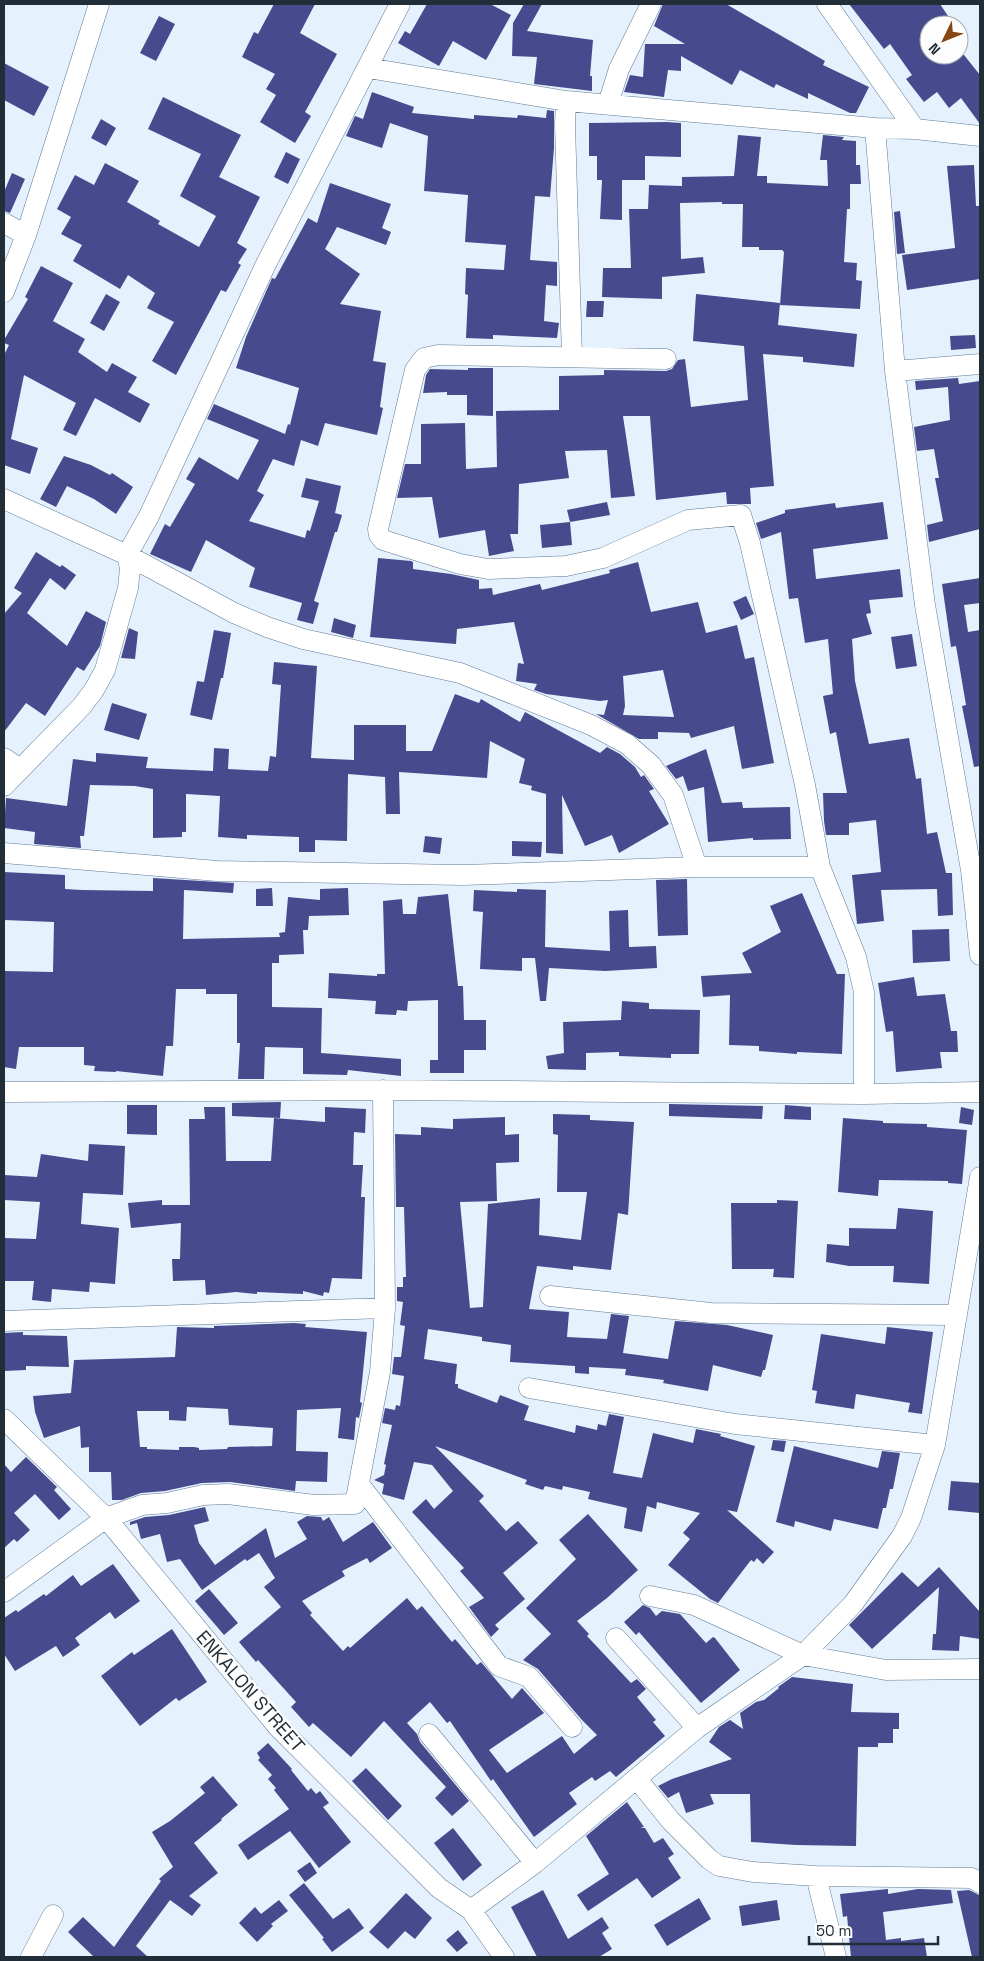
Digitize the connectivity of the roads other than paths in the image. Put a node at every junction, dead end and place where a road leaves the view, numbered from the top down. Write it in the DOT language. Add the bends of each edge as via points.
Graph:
graph roads {
  1 [pos="99,4"];
  2 [pos="400,4"];
  3 [pos="651,4"];
  4 [pos="827,4"];
  5 [pos="368,68"];
  6 [pos="566,101"];
  7 [pos="608,104"];
  8 [pos="875,128"];
  9 [pos="915,129"];
  10 [pos="980,136"];
  11 [pos="4,223"];
  12 [pos="26,235"];
  13 [pos="4,292"];
  14 [pos="572,357"];
  15 [pos="666,359"];
  16 [pos="980,364"];
  17 [pos="895,371"];
  18 [pos="4,499"];
  19 [pos="127,555"];
  20 [pos="12,764"];
  21 [pos="4,786"];
  22 [pos="4,853"];
  23 [pos="697,867"];
  24 [pos="820,867"];
  25 [pos="976,870"];
  26 [pos="980,955"];
  27 [pos="383,1090"];
  28 [pos="4,1092"];
  29 [pos="980,1092"];
  30 [pos="864,1094"];
  31 [pos="980,1177"];
  32 [pos="550,1296"];
  33 [pos="385,1308"];
  34 [pos="957,1315"];
  35 [pos="4,1321"];
  36 [pos="529,1388"];
  37 [pos="4,1419"];
  38 [pos="935,1445"];
  39 [pos="359,1484"];
  40 [pos="106,1518"];
  41 [pos="4,1592"];
  42 [pos="650,1596"];
  43 [pos="616,1638"];
  44 [pos="803,1655"];
  45 [pos="980,1669"];
  46 [pos="572,1728"];
  47 [pos="697,1728"];
  48 [pos="428,1734"];
  49 [pos="637,1779"];
  50 [pos="535,1863"];
  51 [pos="816,1876"];
  52 [pos="980,1883"];
  53 [pos="471,1910"];
  54 [pos="53,1915"];
  55 [pos="31,1957"];
  56 [pos="504,1957"];
  57 [pos="836,1957"];
  1 -- 12 [label="street"];
  2 -- 5 [label="street"];
  3 -- 7 [label="street" via="619,69"];
  4 -- 9 [label="street"];
  5 -- 6 [label="street"];
  5 -- 19 [label="street" via="266,264 149,516"];
  6 -- 7 [label="street"];
  6 -- 14 [label="street"];
  7 -- 8 [label="street"];
  8 -- 9 [label="street"];
  8 -- 17 [label="street"];
  9 -- 10 [label="street"];
  11 -- 12 [label="street"];
  12 -- 13 [label="street"];
  14 -- 15 [label="street"];
  14 -- 24 [label="street" via="438,355 424,358 415,370 379,535 392,543 488,569 566,566 603,558 688,520 741,514 803,775"];
  16 -- 17 [label="street"];
  17 -- 25 [label="street" via="925,605"];
  18 -- 19 [label="street"];
  19 -- 20 [label="street" via="130,568 128,588 101,677 94,690 82,706"];
  19 -- 23 [label="street" via="234,613 267,627 302,638 460,673 591,725 627,744 651,765 673,795"];
  20 -- 21 [label="street"];
  22 -- 23 [label="street" via="216,871 463,875"];
  23 -- 24 [label="street"];
  24 -- 30 [label="street" via="856,957 864,992"];
  25 -- 26 [label="street"];
  27 -- 28 [label="street"];
  27 -- 30 [label="street"];
  27 -- 33 [label="street"];
  29 -- 30 [label="street"];
  31 -- 34 [label="street"];
  32 -- 34 [label="street" via="712,1313"];
  33 -- 35 [label="street"];
  33 -- 39 [label="street" via="380,1372"];
  34 -- 38 [label="street"];
  36 -- 38 [label="street" via="735,1424"];
  37 -- 40 [label="street, ENKALON STREET"];
  38 -- 44 [label="street" via="902,1536 853,1604"];
  39 -- 40 [label="street" via="355,1504 314,1505 220,1494 142,1505"];
  39 -- 46 [label="street" via="499,1666 529,1677"];
  40 -- 41 [label="street"];
  40 -- 53 [label="street, ENKALON STREET" via="278,1728 439,1888"];
  42 -- 44 [label="street" via="694,1604"];
  43 -- 47 [label="street"];
  44 -- 45 [label="street" via="886,1670"];
  44 -- 47 [label="street"];
  47 -- 49 [label="street"];
  48 -- 50 [label="street"];
  49 -- 50 [label="street"];
  49 -- 51 [label="street" via="671,1821 719,1866"];
  50 -- 53 [label="street"];
  51 -- 52 [label="street" via="972,1878"];
  51 -- 57 [label="street"];
  53 -- 56 [label="street, ENKALON STREET"];
  54 -- 55 [label="street"];
}
